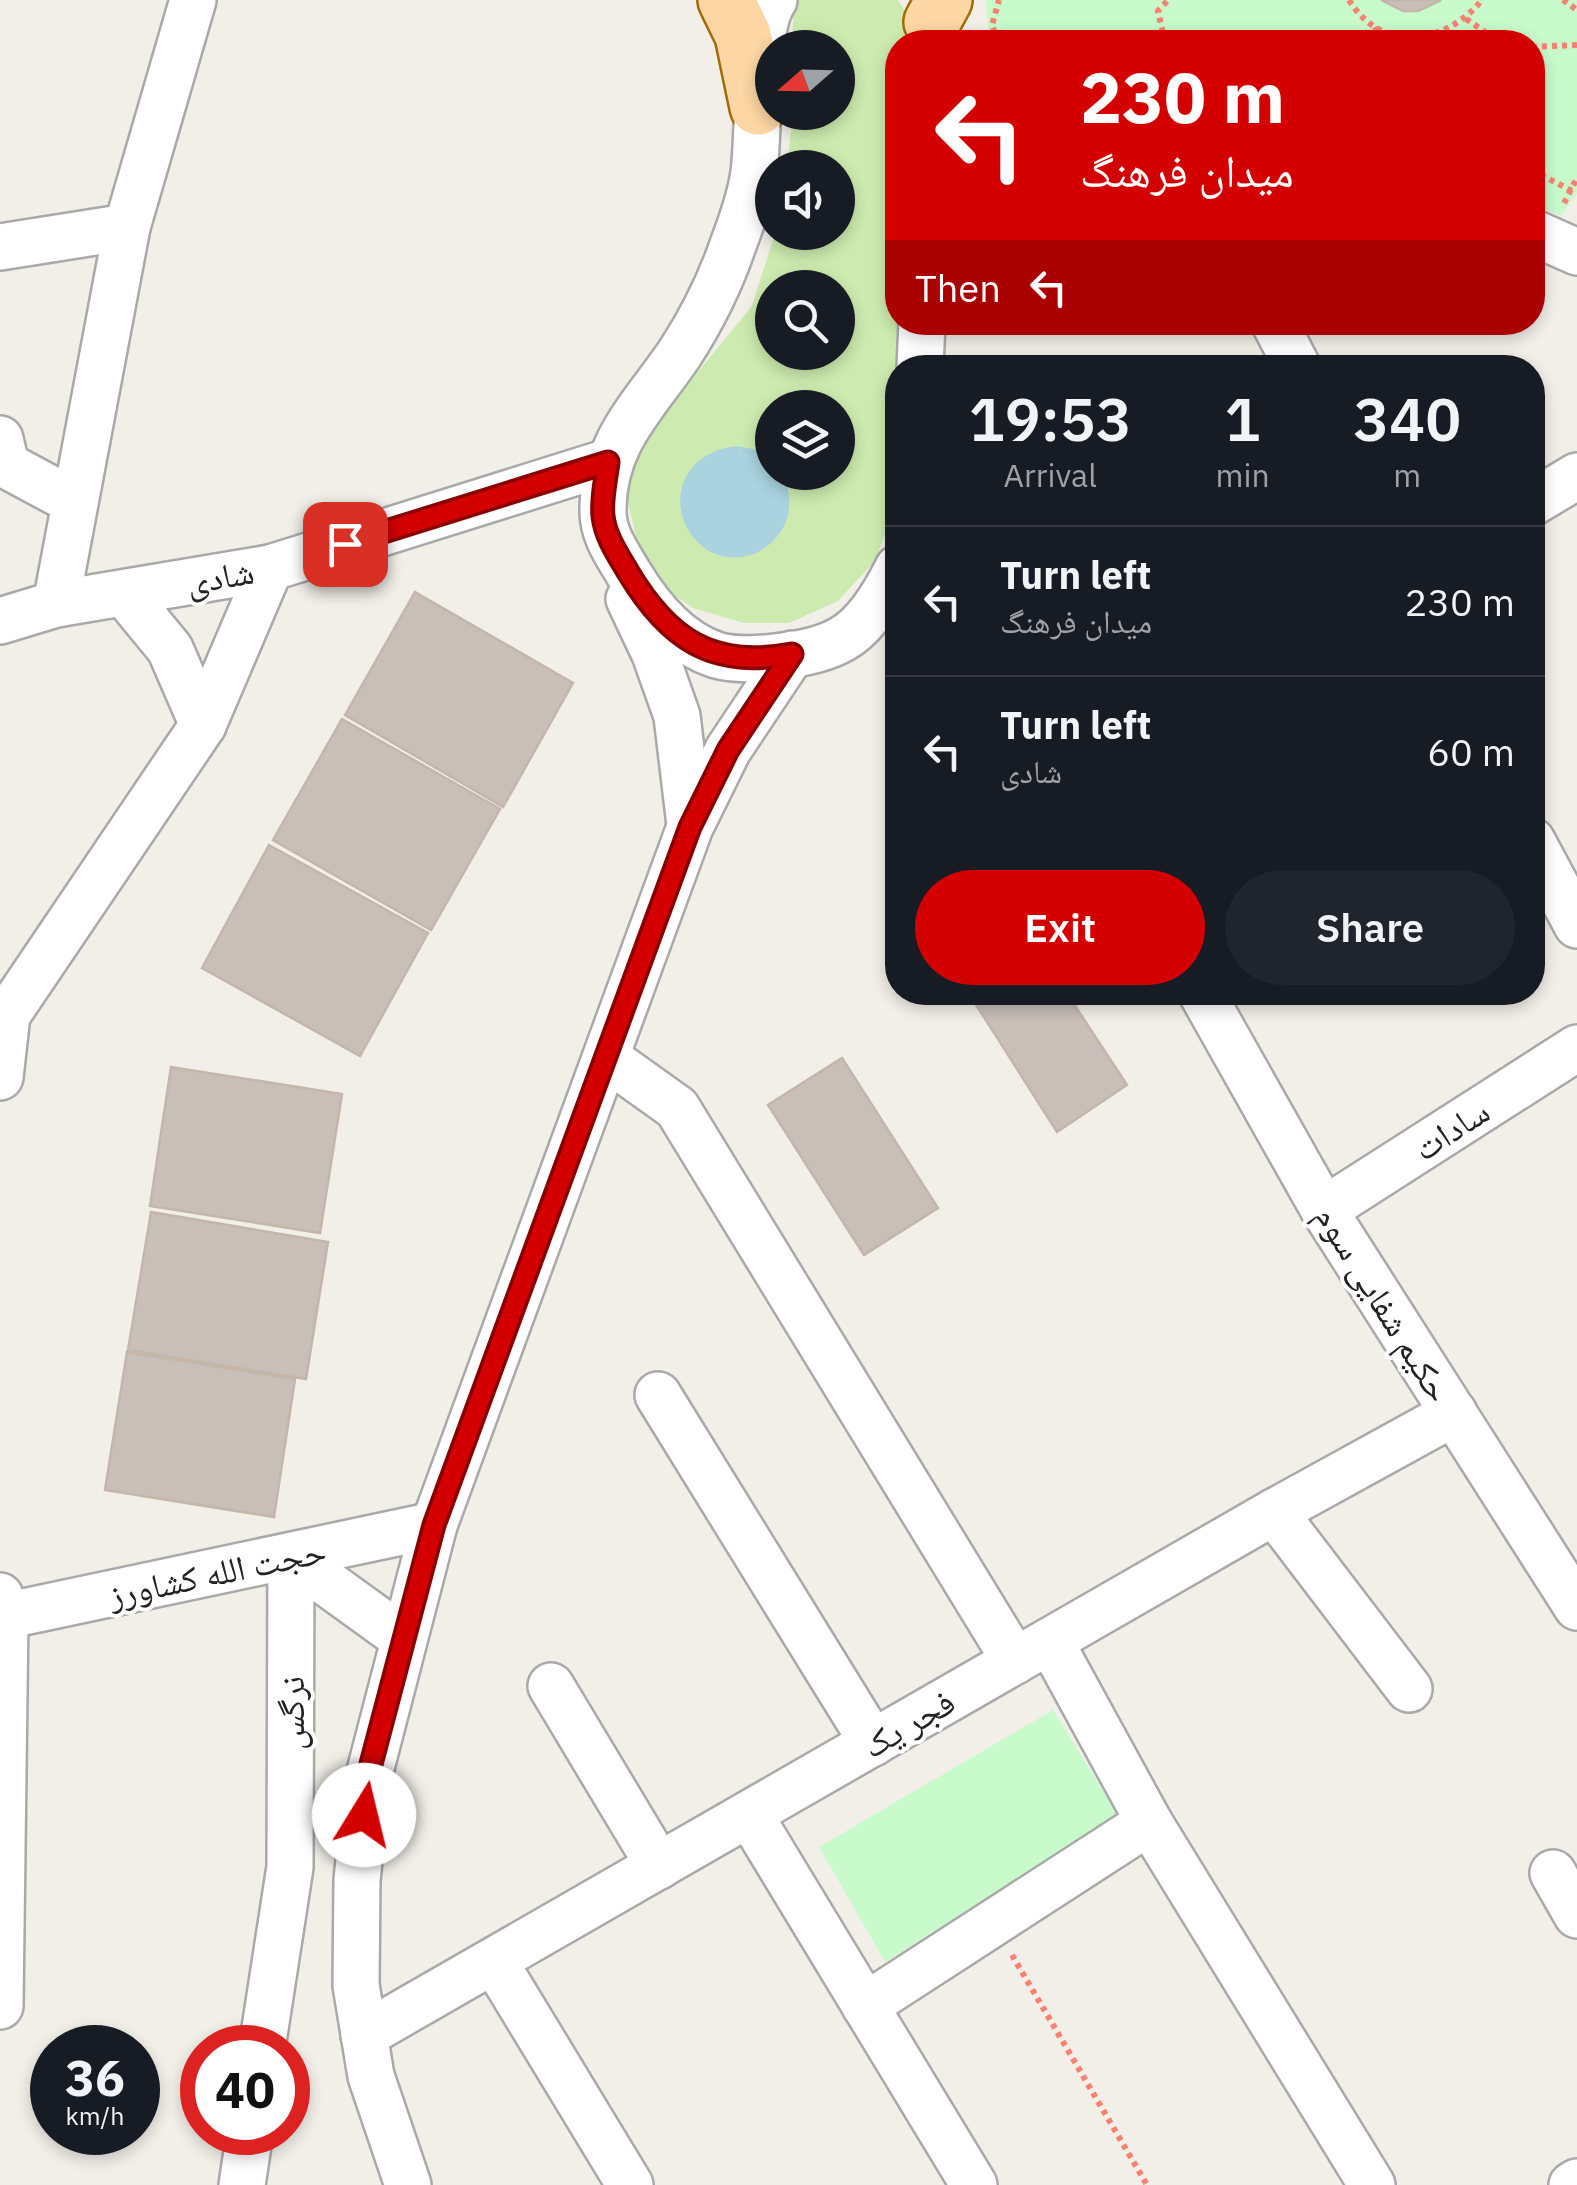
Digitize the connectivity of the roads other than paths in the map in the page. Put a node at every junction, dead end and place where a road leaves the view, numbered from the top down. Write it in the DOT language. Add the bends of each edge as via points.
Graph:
graph roads {
  1 [pos="193,0"];
  2 [pos="726,0"];
  3 [pos="774,0"];
  4 [pos="765,30"];
  5 [pos="755,93"];
  6 [pos="757,130"];
  7 [pos="127,226"];
  8 [pos="1545,238"];
  9 [pos="0,248"];
  10 [pos="1577,252"];
  11 [pos="0,439"];
  12 [pos="608,462"];
  13 [pos="73,501"];
  14 [pos="610,542"];
  15 [pos="270,568"];
  16 [pos="885,591"];
  17 [pos="124,593"];
  18 [pos="56,604"];
  19 [pos="0,620"];
  20 [pos="885,636"];
  21 [pos="840,641"];
  22 [pos="792,654"];
  23 [pos="203,725"];
  24 [pos="690,827"];
  25 [pos="1545,865"];
  26 [pos="1577,925"];
  27 [pos="1208,1005"];
  28 [pos="1577,1048"];
  29 [pos="607,1058"];
  30 [pos="0,1077"];
  31 [pos="1324,1210"];
  32 [pos="658,1395"];
  33 [pos="1454,1413"];
  34 [pos="1274,1512"];
  35 [pos="434,1525"];
  36 [pos="292,1556"];
  37 [pos="1577,1607"];
  38 [pos="2,1610"];
  39 [pos="403,1638"];
  40 [pos="1032,1651"];
  41 [pos="550,1686"];
  42 [pos="1409,1689"];
  43 [pos="873,1743"];
  44 [pos="749,1814"];
  45 [pos="1149,1822"];
  46 [pos="659,1866"];
  47 [pos="1554,1873"];
  48 [pos="1577,1915"];
  49 [pos="494,1961"];
  50 [pos="0,2006"];
  51 [pos="865,2006"];
  52 [pos="266,2025"];
  53 [pos="364,2035"];
  54 [pos="247,2155"];
  55 [pos="242,2185"];
  56 [pos="408,2185"];
  57 [pos="630,2185"];
  58 [pos="974,2185"];
  59 [pos="1372,2185"];
  1 -- 7 [label="street"];
  2 -- 5 [label="main road" via="743,35"];
  3 -- 4 [label="street"];
  6 -- 12 [label="street" via="754,178 709,305"];
  7 -- 9 [label="street"];
  7 -- 13 [label="street"];
  8 -- 10 [label="street"];
  11 -- 13 [label="street" via="6,465"];
  12 -- 14 [label="street" via="602,516"];
  12 -- 15 [label="street, شادی"];
  13 -- 18 [label="street"];
  14 -- 22 [label="street" via="646,602 679,634 718,655"];
  14 -- 24 [label="street" via="677,716"];
  15 -- 17 [label="street, شادی"];
  15 -- 23 [label="street"];
  16 -- 21 [label="street"];
  17 -- 18 [label="street, شادی"];
  17 -- 23 [label="street" via="170,650"];
  18 -- 19 [label="street, شادی"];
  20 -- 21 [label="street"];
  21 -- 22 [label="street"];
  22 -- 24 [label="street" via="728,750"];
  23 -- 30 [label="street" via="7,1015"];
  24 -- 29 [label="street"];
  25 -- 26 [label="street"];
  27 -- 31 [label="street, حکیم شفایی سوم"];
  28 -- 31 [label="street, سادات"];
  29 -- 35 [label="street"];
  29 -- 40 [label="street" via="677,1108"];
  31 -- 33 [label="street, حکیم شفایی سوم"];
  32 -- 43 [label="street"];
  33 -- 34 [label="street, فجر یک"];
  33 -- 37 [label="street, حکیم شفایی سوم"];
  34 -- 40 [label="street, فجر یک"];
  34 -- 42 [label="street"];
  35 -- 36 [label="street, حجت الله کشاورز"];
  35 -- 39 [label="street"];
  36 -- 38 [label="street, حجت الله کشاورز"];
  36 -- 39 [label="street"];
  36 -- 52 [label="street, نرگس" via="290,1867"];
  38 -- 50 [label="street"];
  39 -- 53 [label="street" via="366,1783 356,1906"];
  40 -- 43 [label="street, فجر یک"];
  40 -- 45 [label="street"];
  41 -- 46 [label="street"];
  43 -- 44 [label="street, فجر یک"];
  44 -- 46 [label="street, فجر یک"];
  44 -- 51 [label="street"];
  45 -- 51 [label="street"];
  45 -- 59 [label="street"];
  46 -- 49 [label="street, فجر یک"];
  47 -- 48 [label="street"];
  49 -- 53 [label="street, فجر یک"];
  49 -- 57 [label="street"];
  51 -- 58 [label="street"];
  53 -- 56 [label="street"];
  54 -- 55 [label="street"];
}
